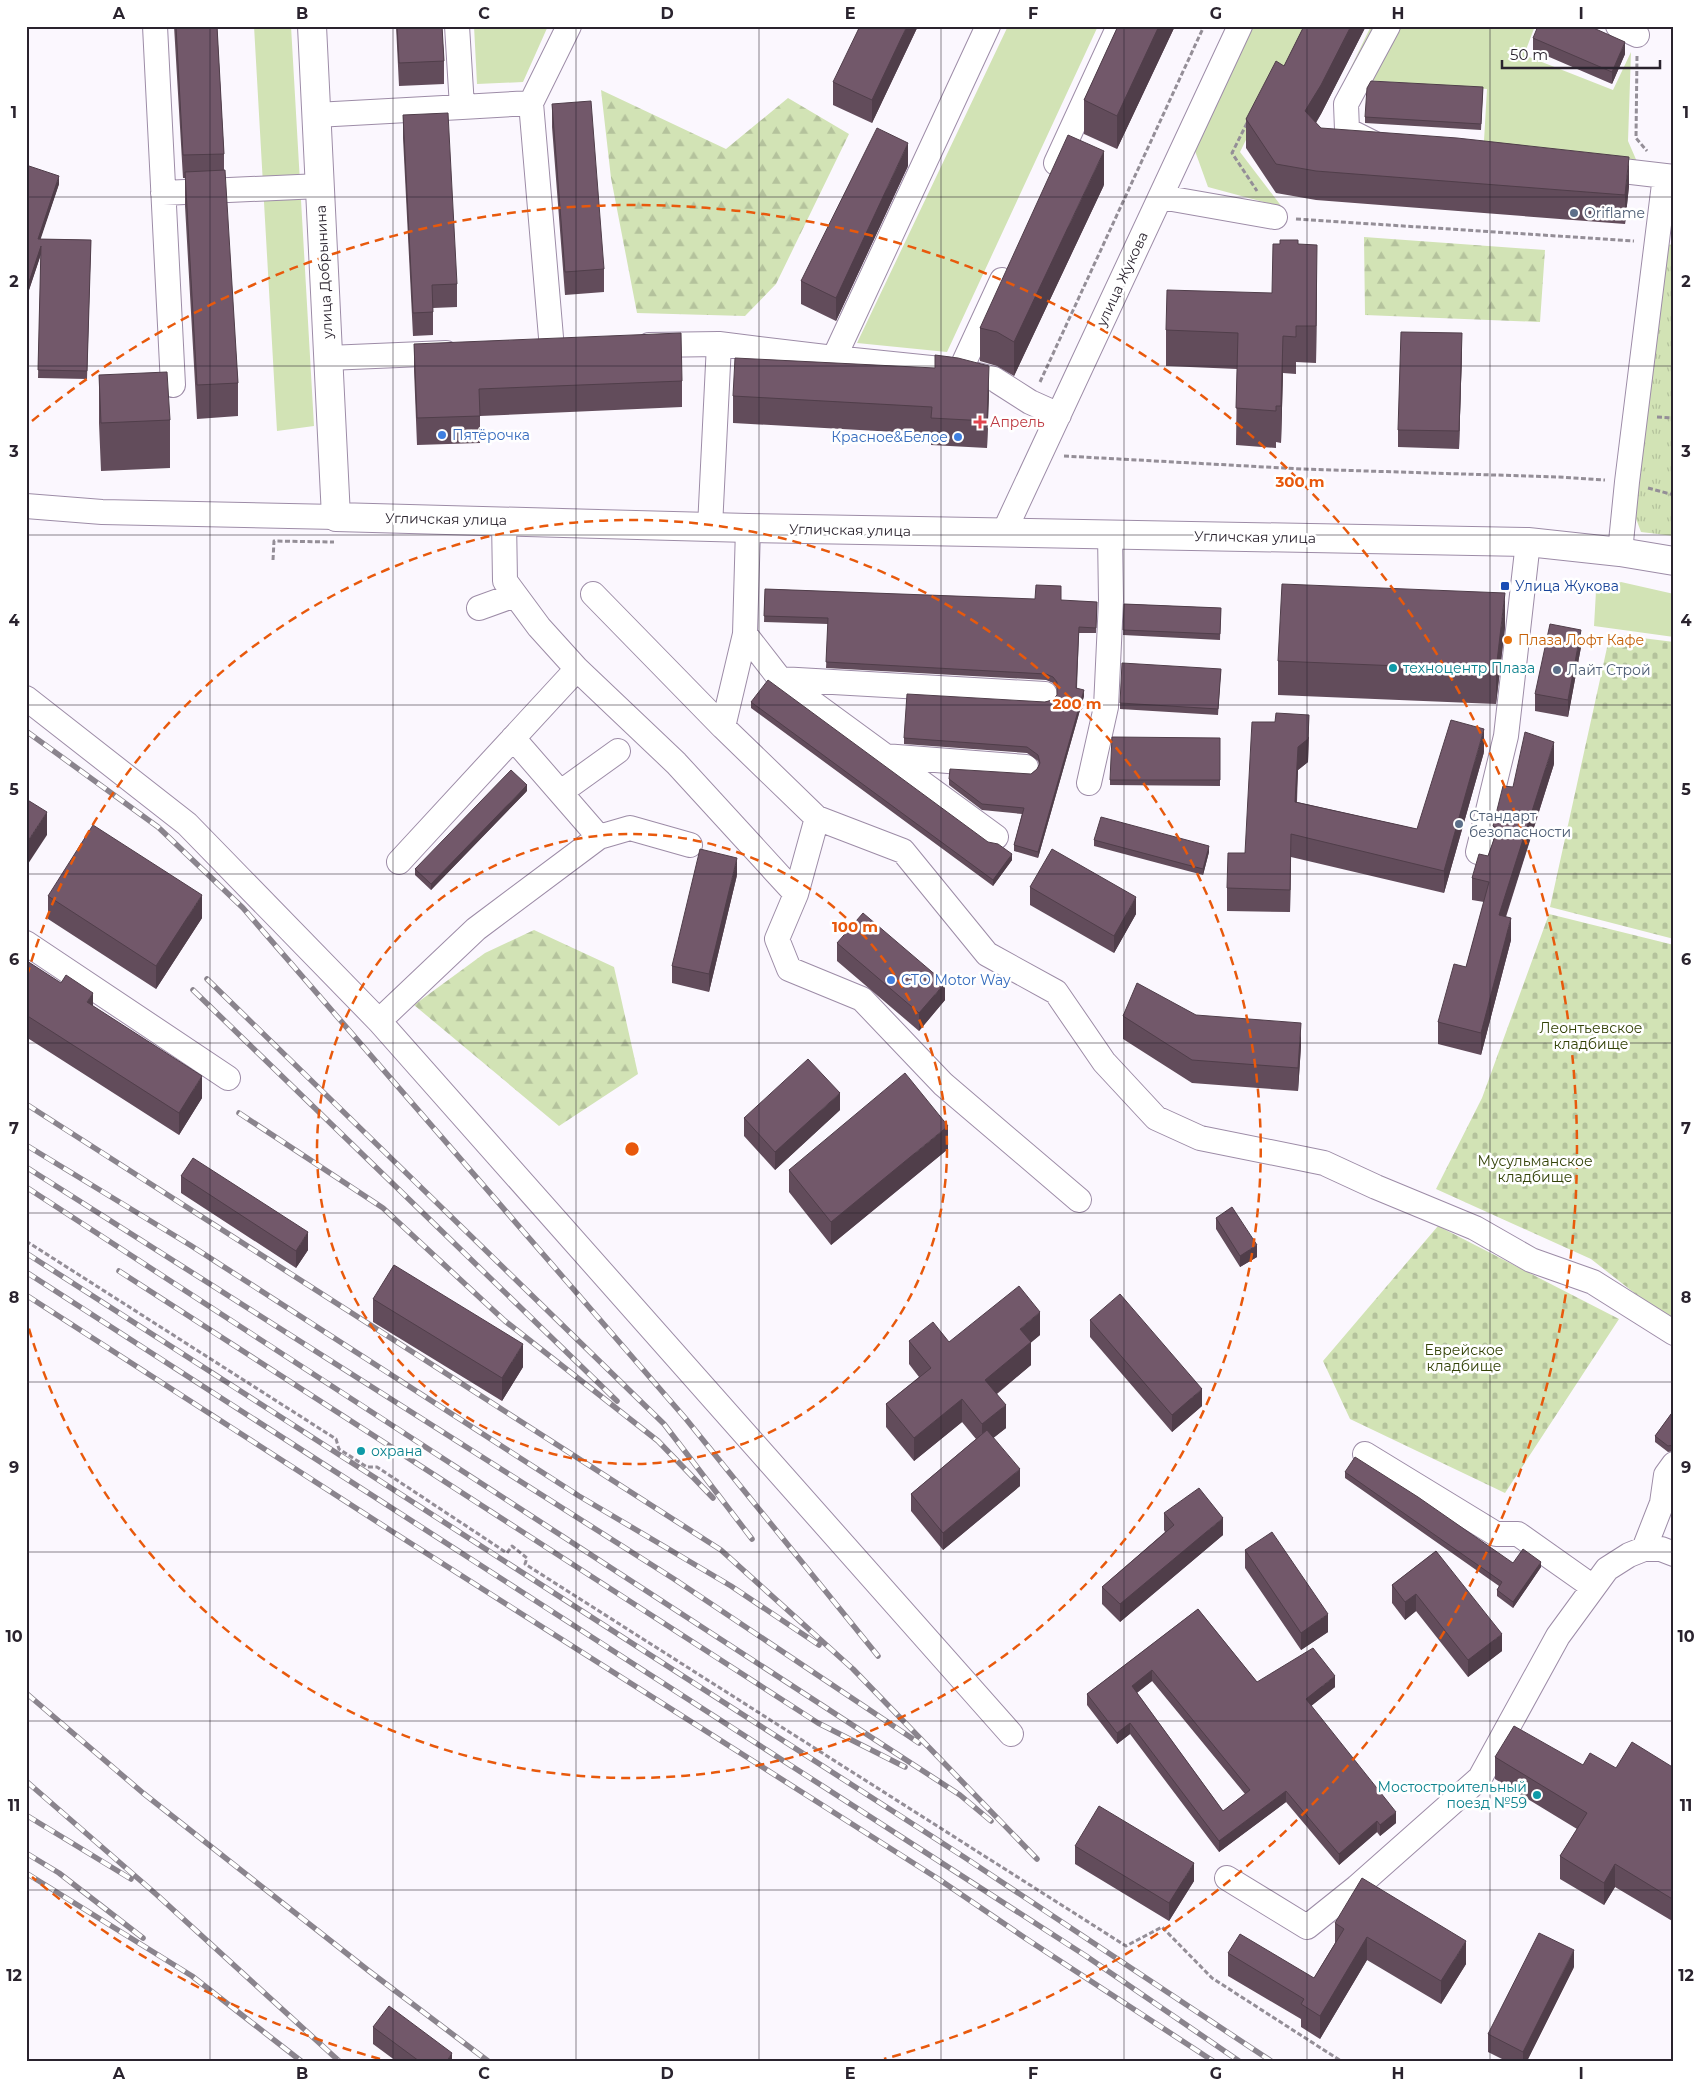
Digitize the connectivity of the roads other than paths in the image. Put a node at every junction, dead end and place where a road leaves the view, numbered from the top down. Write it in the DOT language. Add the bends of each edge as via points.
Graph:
graph roads {
  1 [pos="155,26"];
  2 [pos="312,26"];
  3 [pos="457,26"];
  4 [pos="569,26"];
  5 [pos="988,26"];
  6 [pos="1119,26"];
  7 [pos="1240,26"];
  8 [pos="1388,26"];
  9 [pos="532,103"];
  10 [pos="462,107"];
  11 [pos="316,115"];
  12 [pos="1394,146"];
  13 [pos="1578,166"];
  14 [pos="1670,176"];
  15 [pos="1048,180"];
  16 [pos="320,186"];
  17 [pos="163,193"];
  18 [pos="1161,197"];
  19 [pos="1275,217"];
  20 [pos="1010,262"];
  21 [pos="720,344"];
  22 [pos="629,346"];
  23 [pos="552,349"];
  24 [pos="467,353"];
  25 [pos="328,358"];
  26 [pos="834,358"];
  27 [pos="960,371"];
  28 [pos="173,385"];
  29 [pos="1059,415"];
  30 [pos="26,506"];
  31 [pos="336,517"];
  32 [pos="504,520"];
  33 [pos="710,527"];
  34 [pos="748,528"];
  35 [pos="1004,532"];
  36 [pos="1110,534"];
  37 [pos="1528,542"];
  38 [pos="1620,552"];
  39 [pos="1674,561"];
  40 [pos="593,594"];
  41 [pos="516,595"];
  42 [pos="479,608"];
  43 [pos="746,634"];
  44 [pos="578,670"];
  45 [pos="780,679"];
  46 [pos="1045,694"];
  47 [pos="26,698"];
  48 [pos="723,727"];
  49 [pos="514,738"];
  50 [pos="618,751"];
  51 [pos="884,756"];
  52 [pos="1026,767"];
  53 [pos="1090,783"];
  54 [pos="561,792"];
  55 [pos="817,818"];
  56 [pos="599,837"];
  57 [pos="996,838"];
  58 [pos="690,844"];
  59 [pos="1478,852"];
  60 [pos="399,862"];
  61 [pos="796,894"];
  62 [pos="26,943"];
  63 [pos="379,1021"];
  64 [pos="228,1078"];
  65 [pos="1079,1200"];
  66 [pos="1674,1333"];
  67 [pos="1365,1454"];
  68 [pos="1674,1464"];
  69 [pos="1644,1550"];
  70 [pos="1674,1554"];
  71 [pos="1593,1587"];
  72 [pos="1011,1734"];
  73 [pos="1227,1878"];
  1 -- 17 [label="street"];
  2 -- 11 [label="main road, улица Добрынина"];
  3 -- 10 [label="street"];
  4 -- 9 [label="street"];
  5 -- 26 [label="street"];
  6 -- 15 [label="street"];
  7 -- 18 [label="street, улица Жукова"];
  8 -- 12 [label="street" via="1346,104 1347,130 1374,144"];
  9 -- 10 [label="street"];
  9 -- 23 [label="street"];
  10 -- 11 [label="street"];
  11 -- 16 [label="main road, улица Добрынина"];
  13 -- 14 [label="street"];
  14 -- 38 [label="street" via="1657,243"];
  16 -- 17 [label="street"];
  16 -- 25 [label="main road, улица Добрынина"];
  17 -- 28 [label="street"];
  18 -- 19 [label="street"];
  18 -- 29 [label="street, улица Жукова"];
  20 -- 27 [label="street"];
  21 -- 22 [label="street"];
  21 -- 26 [label="street"];
  21 -- 33 [label="street"];
  24 -- 25 [label="street"];
  25 -- 31 [label="main road, улица Добрынина"];
  26 -- 27 [label="street"];
  27 -- 29 [label="street" via="994,379 1030,402"];
  29 -- 35 [label="street, улица Жукова"];
  30 -- 31 [label="street, Угличская улица" via="102,512"];
  31 -- 32 [label="main road, Угличская улица"];
  32 -- 33 [label="main road, Угличская улица"];
  32 -- 41 [label="street" via="505,580"];
  33 -- 34 [label="main road, Угличская улица"];
  34 -- 35 [label="main road, Угличская улица"];
  34 -- 43 [label="street"];
  35 -- 36 [label="main road, Угличская улица"];
  36 -- 37 [label="main road, Угличская улица"];
  36 -- 53 [label="street" via="1111,600 1106,707"];
  37 -- 38 [label="main road, Угличская улица"];
  37 -- 59 [label="street" via="1506,736"];
  38 -- 39 [label="main road, Угличская улица"];
  40 -- 48 [label="street"];
  41 -- 42 [label="street"];
  41 -- 44 [label="street" via="539,627"];
  43 -- 45 [label="street"];
  43 -- 48 [label="street"];
  44 -- 49 [label="street"];
  44 -- 61 [label="street" via="676,763"];
  45 -- 46 [label="street"];
  45 -- 51 [label="street"];
  47 -- 63 [label="street" via="188,824"];
  48 -- 55 [label="street"];
  49 -- 54 [label="street"];
  49 -- 60 [label="street"];
  50 -- 54 [label="street"];
  51 -- 52 [label="street"];
  51 -- 57 [label="street"];
  54 -- 56 [label="street"];
  55 -- 61 [label="street"];
  55 -- 66 [label="street" via="903,850 987,954 1056,992 1104,1062 1156,1118 1200,1138 1324,1162 1475,1228 1531,1260 1593,1282"];
  56 -- 58 [label="street" via="630,828"];
  56 -- 63 [label="street" via="476,929"];
  61 -- 65 [label="street" via="777,939 789,969 862,999 943,1084"];
  62 -- 64 [label="street"];
  63 -- 72 [label="street"];
  67 -- 71 [label="street" via="1496,1534 1518,1534"];
  68 -- 69 [label="street" via="1666,1475 1662,1503"];
  69 -- 70 [label="street"];
  69 -- 71 [label="street" via="1607,1569"];
  71 -- 73 [label="street" via="1558,1636 1480,1778 1307,1927"];
}
